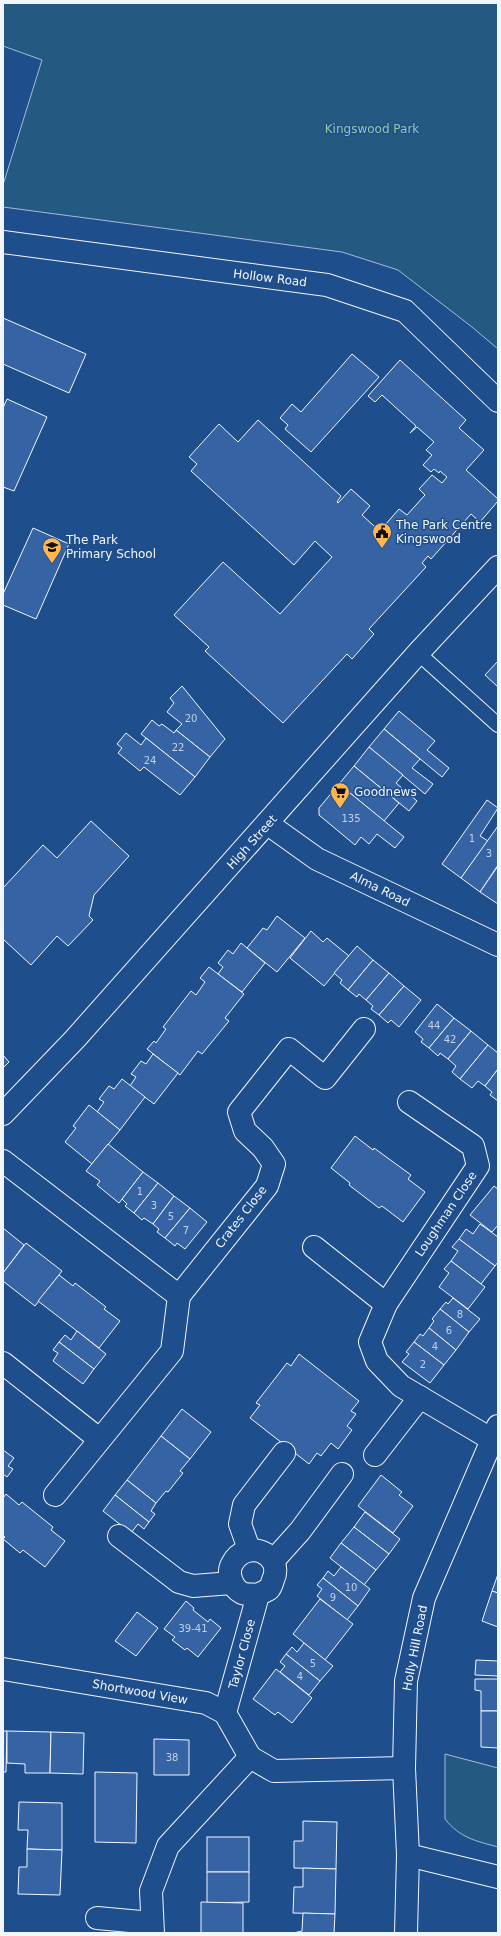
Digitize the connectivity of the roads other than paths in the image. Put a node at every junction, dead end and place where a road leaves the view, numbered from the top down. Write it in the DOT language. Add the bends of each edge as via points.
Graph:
graph roads {
  1 [pos="3,242"];
  2 [pos="498,402"];
  3 [pos="498,567"];
  4 [pos="418,653"];
  5 [pos="498,725"];
  6 [pos="268,824"];
  7 [pos="498,945"];
  8 [pos="364,1029"];
  9 [pos="409,1102"];
  10 [pos="3,1114"];
  11 [pos="3,1161"];
  12 [pos="314,1247"];
  13 [pos="179,1296"];
  14 [pos="386,1304"];
  15 [pos="3,1363"];
  16 [pos="420,1397"];
  17 [pos="495,1432"];
  18 [pos="99,1440"];
  19 [pos="284,1453"];
  20 [pos="375,1455"];
  21 [pos="342,1474"];
  22 [pos="55,1495"];
  23 [pos="119,1536"];
  24 [pos="249,1549"];
  25 [pos="273,1561"];
  26 [pos="232,1583"];
  27 [pos="258,1595"];
  28 [pos="3,1669"];
  29 [pos="225,1713"];
  30 [pos="250,1757"];
  31 [pos="404,1768"];
  32 [pos="408,1855"];
  33 [pos="498,1877"];
  34 [pos="97,1918"];
  35 [pos="152,1928"];
  36 [pos="406,1933"];
  1 -- 2 [label="street, Hollow Road" via="327,285 405,311"];
  3 -- 4 [label="street, High Street"];
  4 -- 5 [label="lane"];
  4 -- 6 [label="street, High Street"];
  6 -- 7 [label="street, Alma Road" via="317,859"];
  6 -- 10 [label="street, High Street" via="75,1039"];
  8 -- 13 [label="street, Crates Close" via="325,1078 289,1049 239,1112 245,1131 263,1148 274,1164 267,1186"];
  9 -- 14 [label="street, Loughman Close" via="473,1146 478,1166"];
  11 -- 13 [label="street"];
  12 -- 14 [label="street"];
  13 -- 18 [label="street" via="172,1351"];
  14 -- 16 [label="street, Loughman Close" via="370,1342 377,1361 401,1386"];
  15 -- 18 [label="street"];
  16 -- 17 [label="street, Loughman Close"];
  16 -- 20 [label="street"];
  17 -- 31 [label="street, Holly Hill Road" via="424,1598 406,1681"];
  18 -- 22 [label="street"];
  19 -- 24 [label="street" via="244,1505 240,1524"];
  21 -- 25 [label="street" via="300,1531"];
  23 -- 26 [label="street" via="179,1582 193,1586"];
  24 -- 25 [label="street" via="264,1552"];
  24 -- 26 [label="street" via="236,1556 229,1569"];
  25 -- 27 [label="street" via="275,1576 270,1588"];
  26 -- 27 [label="street" via="242,1593"];
  27 -- 29 [label="street, Taylor Close"];
  28 -- 29 [label="street, Shortwood View" via="206,1703"];
  29 -- 30 [label="street"];
  30 -- 31 [label="street" via="274,1771"];
  30 -- 35 [label="street" via="168,1846 151,1891"];
  31 -- 32 [label="street, Holly Hill Road"];
  32 -- 33 [label="street"];
  32 -- 36 [label="street, Holly Hill Road"];
  34 -- 35 [label="street"];
}
